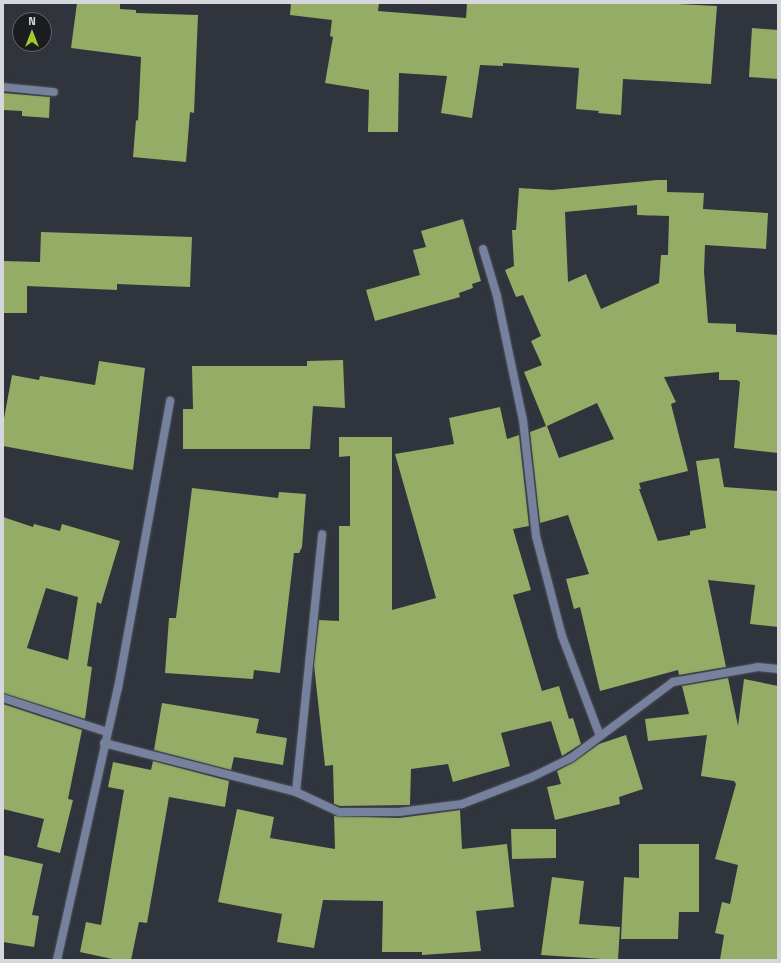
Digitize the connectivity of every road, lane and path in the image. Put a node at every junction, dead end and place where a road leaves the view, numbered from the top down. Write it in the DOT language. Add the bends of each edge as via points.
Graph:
graph roads {
  1 [pos="3,87"];
  2 [pos="54,92"];
  3 [pos="483,249"];
  4 [pos="170,401"];
  5 [pos="322,534"];
  6 [pos="778,669"];
  7 [pos="3,698"];
  8 [pos="107,732"];
  9 [pos="600,736"];
  10 [pos="104,743"];
  11 [pos="296,792"];
  12 [pos="56,960"];
  1 -- 2 [label="street"];
  3 -- 9 [label="street" via="497,296 523,420 536,536 562,636"];
  4 -- 8 [label="street" via="118,688"];
  5 -- 11 [label="street"];
  6 -- 9 [label="street" via="758,667 673,682"];
  7 -- 8 [label="street"];
  8 -- 10 [label="street"];
  9 -- 11 [label="street" via="571,758 532,777 462,804 399,812 339,812"];
  10 -- 11 [label="street"];
  10 -- 12 [label="street"];
}
